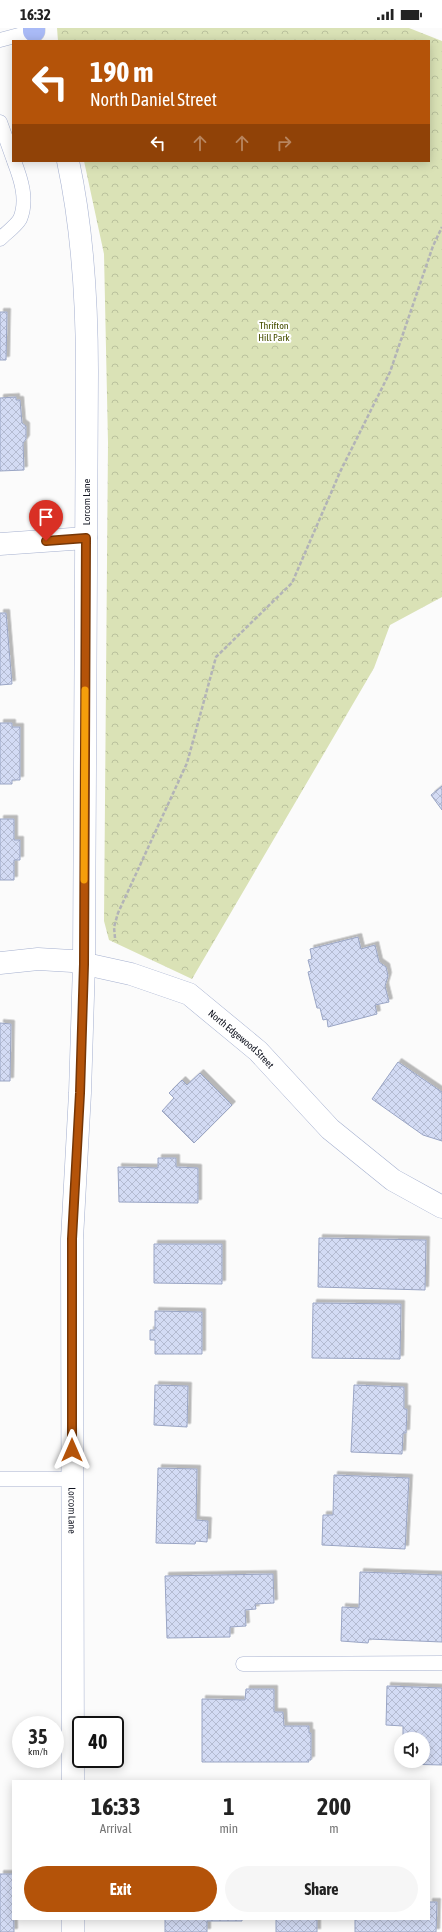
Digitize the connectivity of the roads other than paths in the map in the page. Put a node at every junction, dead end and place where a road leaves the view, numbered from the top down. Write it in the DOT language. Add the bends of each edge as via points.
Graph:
graph roads {
  1 [pos="35,32"];
  2 [pos="0,40"];
  3 [pos="0,122"];
  4 [pos="12,155"];
  5 [pos="14,162"];
  6 [pos="68,162"];
  7 [pos="0,239"];
  8 [pos="86,538"];
  9 [pos="0,544"];
  10 [pos="0,963"];
  11 [pos="84,964"];
  12 [pos="442,1207"];
  13 [pos="0,1479"];
  14 [pos="72,1479"];
  15 [pos="442,1663"];
  16 [pos="243,1664"];
  17 [pos="72,1780"];
  18 [pos="73,1920"];
  19 [pos="73,1932"];
  1 -- 2 [label="lane"];
  3 -- 4 [label="lane"];
  5 -- 7 [label="lane" via="21,180 23,204 19,220"];
  6 -- 8 [label="street, Lorcom Lane" via="79,219 84,272 87,364"];
  8 -- 9 [label="street"];
  8 -- 11 [label="street, Lorcom Lane"];
  10 -- 11 [label="street, North Edgewood Street" via="51,959"];
  11 -- 12 [label="street, North Edgewood Street" via="131,974 189,994 258,1051 330,1129 393,1180"];
  11 -- 14 [label="street, Lorcom Lane" via="72,1239"];
  13 -- 14 [label="lane"];
  14 -- 17 [label="street, Lorcom Lane"];
  15 -- 16 [label="lane"];
  18 -- 19 [label="street"];
}
